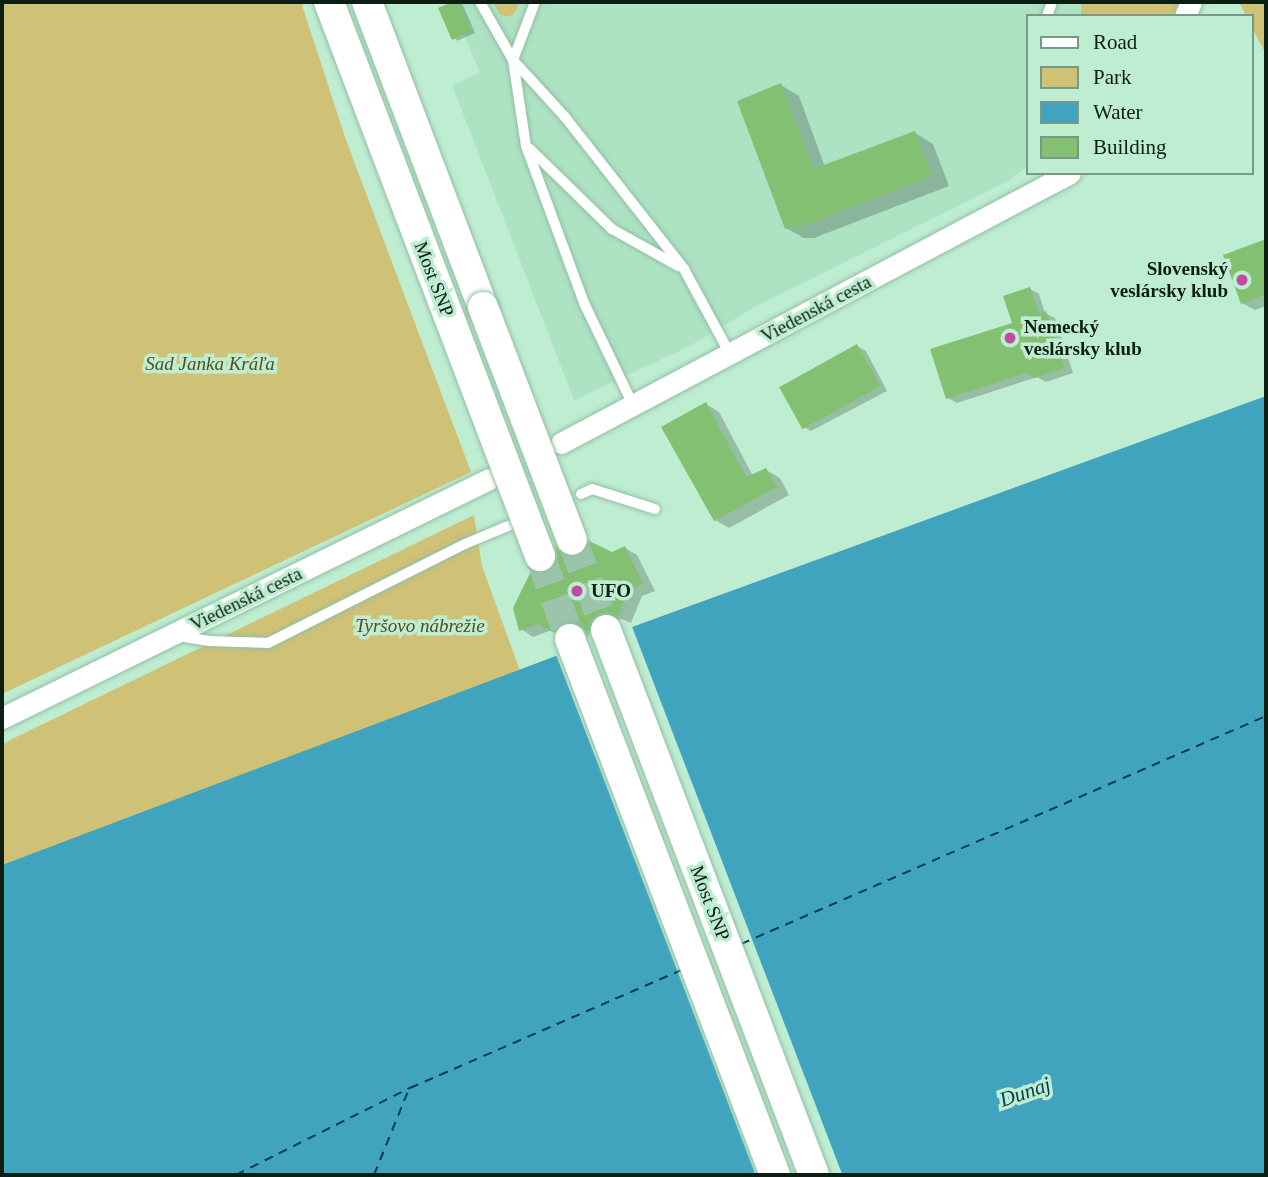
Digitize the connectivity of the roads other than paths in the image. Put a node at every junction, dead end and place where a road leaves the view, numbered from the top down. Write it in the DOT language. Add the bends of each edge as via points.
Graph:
graph roads {
  1 [pos="328,2"];
  2 [pos="367,2"];
  3 [pos="480,2"];
  4 [pos="535,2"];
  5 [pos="513,60"];
  6 [pos="526,146"];
  7 [pos="1066,175"];
  8 [pos="684,270"];
  9 [pos="730,355"];
  10 [pos="633,405"];
  11 [pos="561,443"];
  12 [pos="489,479"];
  13 [pos="581,494"];
  14 [pos="655,509"];
  15 [pos="508,526"];
  16 [pos="572,540"];
  17 [pos="540,556"];
  18 [pos="606,630"];
  19 [pos="172,635"];
  20 [pos="570,639"];
  21 [pos="2,718"];
  22 [pos="775,1175"];
  23 [pos="814,1175"];
  1 -- 17 [label="main road, Most SNP, bridge"];
  2 -- 16 [label="main road, Most SNP, bridge"];
  3 -- 5 [label="lane"];
  4 -- 5 [label="lane"];
  5 -- 6 [label="lane"];
  5 -- 8 [label="lane" via="565,117"];
  6 -- 8 [label="lane" via="612,229"];
  6 -- 10 [label="lane" via="584,303"];
  7 -- 9 [label="street, Viedenská cesta"];
  8 -- 9 [label="lane"];
  9 -- 10 [label="street, Viedenská cesta"];
  10 -- 11 [label="street, Viedenská cesta"];
  12 -- 19 [label="street, Viedenská cesta"];
  13 -- 14 [label="lane" via="592,489"];
  15 -- 19 [label="lane" via="268,643"];
  18 -- 23 [label="main road, Most SNP"];
  19 -- 21 [label="street, Viedenská cesta"];
  20 -- 22 [label="main road, Most SNP"];
}
